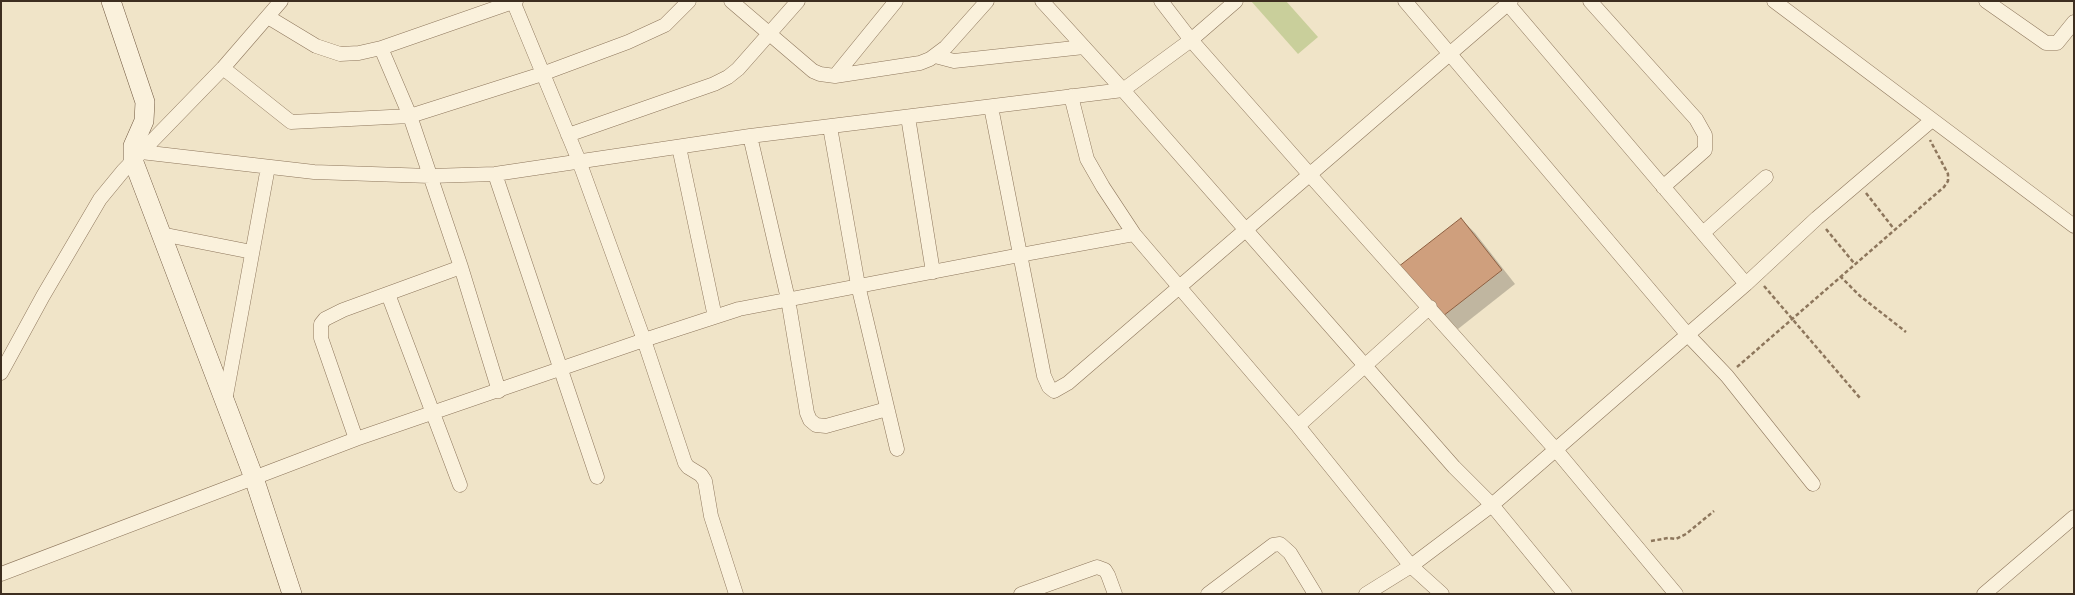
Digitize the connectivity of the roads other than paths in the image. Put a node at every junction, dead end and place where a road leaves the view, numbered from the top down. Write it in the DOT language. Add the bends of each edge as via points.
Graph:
graph roads {
  1 [pos="110,1"];
  2 [pos="281,1"];
  3 [pos="689,1"];
  4 [pos="731,1"];
  5 [pos="798,1"];
  6 [pos="896,1"];
  7 [pos="987,1"];
  8 [pos="1042,1"];
  9 [pos="1161,1"];
  10 [pos="1236,1"];
  11 [pos="1405,1"];
  12 [pos="1590,1"];
  13 [pos="1774,1"];
  14 [pos="1986,1"];
  15 [pos="514,2"];
  16 [pos="1509,2"];
  17 [pos="1789,6"];
  18 [pos="268,17"];
  19 [pos="2074,22"];
  20 [pos="770,34"];
  21 [pos="1191,40"];
  22 [pos="1084,47"];
  23 [pos="381,48"];
  24 [pos="1450,53"];
  25 [pos="934,56"];
  26 [pos="223,68"];
  27 [pos="542,74"];
  28 [pos="835,76"];
  29 [pos="1123,90"];
  30 [pos="1071,96"];
  31 [pos="991,107"];
  32 [pos="410,116"];
  33 [pos="908,117"];
  34 [pos="1927,124"];
  35 [pos="830,127"];
  36 [pos="568,134"];
  37 [pos="750,136"];
  38 [pos="680,147"];
  39 [pos="137,156"];
  40 [pos="579,162"];
  41 [pos="268,167"];
  42 [pos="495,174"];
  43 [pos="1310,175"];
  44 [pos="430,176"];
  45 [pos="1766,177"];
  46 [pos="1664,187"];
  47 [pos="2074,226"];
  48 [pos="1246,229"];
  49 [pos="1703,233"];
  50 [pos="161,234"];
  51 [pos="1134,234"];
  52 [pos="252,252"];
  53 [pos="1020,255"];
  54 [pos="462,268"];
  55 [pos="933,272"];
  56 [pos="1751,280"];
  57 [pos="858,285"];
  58 [pos="1178,288"];
  59 [pos="388,294"];
  60 [pos="788,299"];
  61 [pos="1430,307"];
  62 [pos="715,317"];
  63 [pos="1687,334"];
  64 [pos="644,340"];
  65 [pos="1366,366"];
  66 [pos="562,368"];
  67 [pos="1,373"];
  68 [pos="499,391"];
  69 [pos="225,402"];
  70 [pos="887,409"];
  71 [pos="433,412"];
  72 [pos="1298,426"];
  73 [pos="356,439"];
  74 [pos="897,449"];
  75 [pos="1556,450"];
  76 [pos="597,477"];
  77 [pos="254,478"];
  78 [pos="1813,484"];
  79 [pos="460,485"];
  80 [pos="1492,505"];
  81 [pos="2074,517"];
  82 [pos="1411,566"];
  83 [pos="1,574"];
  84 [pos="292,594"];
  85 [pos="736,594"];
  86 [pos="1021,594"];
  87 [pos="1115,594"];
  88 [pos="1208,594"];
  89 [pos="1315,594"];
  90 [pos="1366,594"];
  91 [pos="1442,594"];
  92 [pos="1565,594"];
  93 [pos="1676,594"];
  94 [pos="1984,594"];
  1 -- 39 [label="street" via="145,102 144,121 134,146"];
  2 -- 18 [label="street"];
  3 -- 27 [label="street" via="665,25 653,32"];
  4 -- 20 [label="street"];
  5 -- 20 [label="street"];
  6 -- 28 [label="street"];
  7 -- 25 [label="street"];
  8 -- 22 [label="street"];
  9 -- 21 [label="street"];
  10 -- 21 [label="street"];
  11 -- 24 [label="street"];
  12 -- 46 [label="street" via="1696,119 1706,135 1705,150"];
  13 -- 17 [label="street"];
  14 -- 19 [label="street" via="2050,44 2057,42"];
  15 -- 23 [label="street"];
  15 -- 27 [label="street"];
  16 -- 24 [label="street"];
  16 -- 46 [label="street"];
  17 -- 34 [label="street"];
  18 -- 23 [label="street" via="316,46 340,54"];
  18 -- 26 [label="street"];
  20 -- 28 [label="street" via="813,71"];
  20 -- 36 [label="street" via="738,69 714,84"];
  21 -- 29 [label="street"];
  21 -- 43 [label="street"];
  22 -- 25 [label="street" via="954,61"];
  22 -- 29 [label="street"];
  23 -- 32 [label="street"];
  24 -- 43 [label="street"];
  24 -- 63 [label="street"];
  25 -- 28 [label="street" via="920,63"];
  26 -- 32 [label="street" via="290,122"];
  26 -- 39 [label="street"];
  27 -- 32 [label="street"];
  27 -- 36 [label="street"];
  29 -- 30 [label="street"];
  29 -- 48 [label="street"];
  30 -- 31 [label="street"];
  30 -- 51 [label="street" via="1088,159"];
  31 -- 33 [label="street"];
  31 -- 53 [label="street"];
  32 -- 44 [label="street"];
  33 -- 35 [label="street"];
  33 -- 55 [label="street"];
  34 -- 47 [label="street"];
  34 -- 56 [label="street" via="1816,218"];
  35 -- 37 [label="street"];
  35 -- 57 [label="street"];
  36 -- 40 [label="street"];
  37 -- 38 [label="street"];
  37 -- 60 [label="street"];
  38 -- 40 [label="street"];
  38 -- 62 [label="street"];
  39 -- 41 [label="street"];
  39 -- 50 [label="street"];
  39 -- 67 [label="street" via="100,199"];
  40 -- 42 [label="street"];
  40 -- 64 [label="street"];
  41 -- 44 [label="street"];
  41 -- 52 [label="street"];
  42 -- 44 [label="street"];
  42 -- 66 [label="street"];
  43 -- 48 [label="street"];
  43 -- 61 [label="street"];
  44 -- 54 [label="street"];
  45 -- 49 [label="street"];
  46 -- 49 [label="street"];
  48 -- 58 [label="street"];
  48 -- 65 [label="street"];
  49 -- 56 [label="street"];
  50 -- 52 [label="street"];
  50 -- 69 [label="street"];
  51 -- 53 [label="street"];
  51 -- 58 [label="street"];
  52 -- 69 [label="street"];
  53 -- 55 [label="street"];
  53 -- 58 [label="street" via="1044,376 1054,390 1068,383"];
  54 -- 59 [label="street"];
  54 -- 68 [label="street"];
  55 -- 57 [label="street"];
  56 -- 63 [label="street"];
  57 -- 60 [label="street"];
  57 -- 70 [label="street"];
  58 -- 72 [label="street"];
  59 -- 71 [label="street"];
  59 -- 73 [label="street" via="332,315 325,319 320,329"];
  60 -- 62 [label="street"];
  60 -- 70 [label="street" via="807,413 812,423 826,426"];
  61 -- 65 [label="street"];
  61 -- 75 [label="street"];
  62 -- 64 [label="street"];
  63 -- 75 [label="street"];
  63 -- 78 [label="street" via="1727,376"];
  64 -- 66 [label="street"];
  64 -- 85 [label="street" via="685,463 704,481 711,516"];
  65 -- 72 [label="street"];
  65 -- 80 [label="street" via="1454,467"];
  66 -- 68 [label="street"];
  66 -- 76 [label="street"];
  68 -- 71 [label="street"];
  69 -- 77 [label="street"];
  70 -- 74 [label="street"];
  71 -- 73 [label="street"];
  71 -- 79 [label="street"];
  72 -- 82 [label="street"];
  73 -- 77 [label="street"];
  75 -- 80 [label="street"];
  75 -- 93 [label="street"];
  77 -- 83 [label="street"];
  77 -- 84 [label="street"];
  80 -- 82 [label="street"];
  80 -- 92 [label="street"];
  81 -- 94 [label="street"];
  82 -- 90 [label="street"];
  82 -- 91 [label="street"];
  86 -- 87 [label="street" via="1097,567 1108,574"];
  88 -- 89 [label="street" via="1273,545 1280,544 1286,547"];
}
